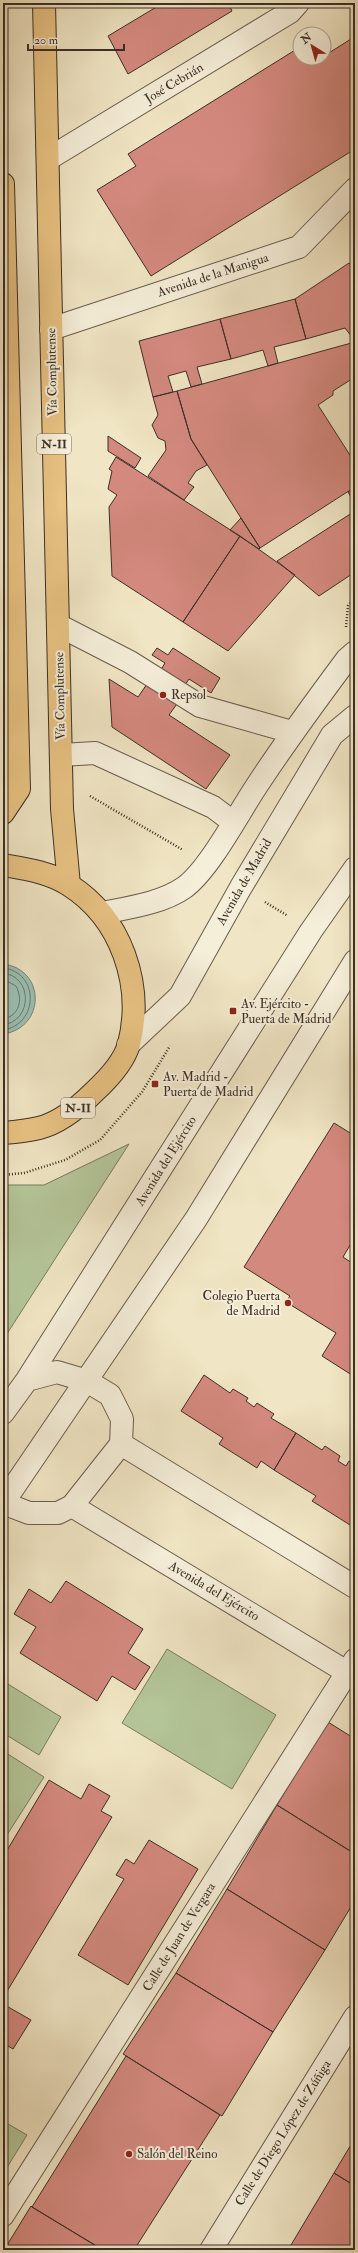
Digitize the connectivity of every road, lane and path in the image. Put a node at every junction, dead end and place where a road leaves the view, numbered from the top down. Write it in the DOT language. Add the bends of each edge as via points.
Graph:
graph roads {
  1 [pos="44,3"];
  2 [pos="298,3"];
  3 [pos="48,159"];
  4 [pos="3,184"];
  5 [pos="355,189"];
  6 [pos="51,329"];
  7 [pos="58,625"];
  8 [pos="355,652"];
  9 [pos="355,716"];
  10 [pos="292,732"];
  11 [pos="61,755"];
  12 [pos="3,813"];
  13 [pos="233,822"];
  14 [pos="179,848"];
  15 [pos="205,864"];
  16 [pos="3,865"];
  17 [pos="355,868"];
  18 [pos="69,885"];
  19 [pos="241,887"];
  20 [pos="102,913"];
  21 [pos="311,931"];
  22 [pos="355,961"];
  23 [pos="128,1045"];
  24 [pos="3,1133"];
  25 [pos="27,1380"];
  26 [pos="87,1381"];
  27 [pos="3,1412"];
  28 [pos="121,1444"];
  29 [pos="3,1503"];
  30 [pos="72,1506"];
  31 [pos="355,1587"];
  32 [pos="352,1670"];
  33 [pos="355,2017"];
  34 [pos="3,2215"];
  35 [pos="211,2250"];
  1 -- 3 [label="main road, Vía Complutense / N-II"];
  2 -- 3 [label="street, José Cebrián" via="290,12"];
  3 -- 6 [label="main road, Vía Complutense / N-II"];
  4 -- 12 [label="main road" via="19,789"];
  5 -- 6 [label="street, Avenida de la Manigua" via="299,247"];
  6 -- 7 [label="main road, Vía Complutense / N-II"];
  7 -- 10 [label="street" via="130,662 200,706"];
  7 -- 11 [label="main road, Vía Complutense / N-II"];
  8 -- 10 [label="street"];
  9 -- 19 [label="street, Avenida de Madrid" via="332,735"];
  10 -- 13 [label="street"];
  11 -- 13 [label="street" via="95,753 214,807"];
  11 -- 18 [label="main road, Vía Complutense / N-II" via="62,809"];
  13 -- 15 [label="street"];
  14 -- 15 [label="path"];
  15 -- 20 [label="street" via="186,886 163,898"];
  16 -- 18 [label="main road, N-II" via="36,870"];
  17 -- 21 [label="street, Avenida del Ejército"];
  18 -- 20 [label="main road, N-II"];
  19 -- 21 [label="path"];
  19 -- 23 [label="street, Avenida de Madrid" via="180,996"];
  20 -- 23 [label="main road, N-II" via="124,952 132,978 133,1012"];
  21 -- 25 [label="street, Avenida del Ejército"];
  22 -- 26 [label="street" via="196,1219"];
  23 -- 24 [label="main road, N-II" via="106,1080 77,1109 40,1128"];
  25 -- 26 [label="street" via="57,1372"];
  25 -- 27 [label="street, Avenida del Ejército"];
  26 -- 28 [label="street" via="110,1394 122,1419"];
  26 -- 29 [label="street"];
  28 -- 30 [label="street"];
  28 -- 31 [label="street"];
  29 -- 30 [label="street" via="29,1513 58,1513"];
  30 -- 32 [label="street, Avenida del Ejército"];
  32 -- 34 [label="street, Calle de Juan de Vergara"];
  33 -- 35 [label="street, Calle de Diego López de Zúñiga"];
}
